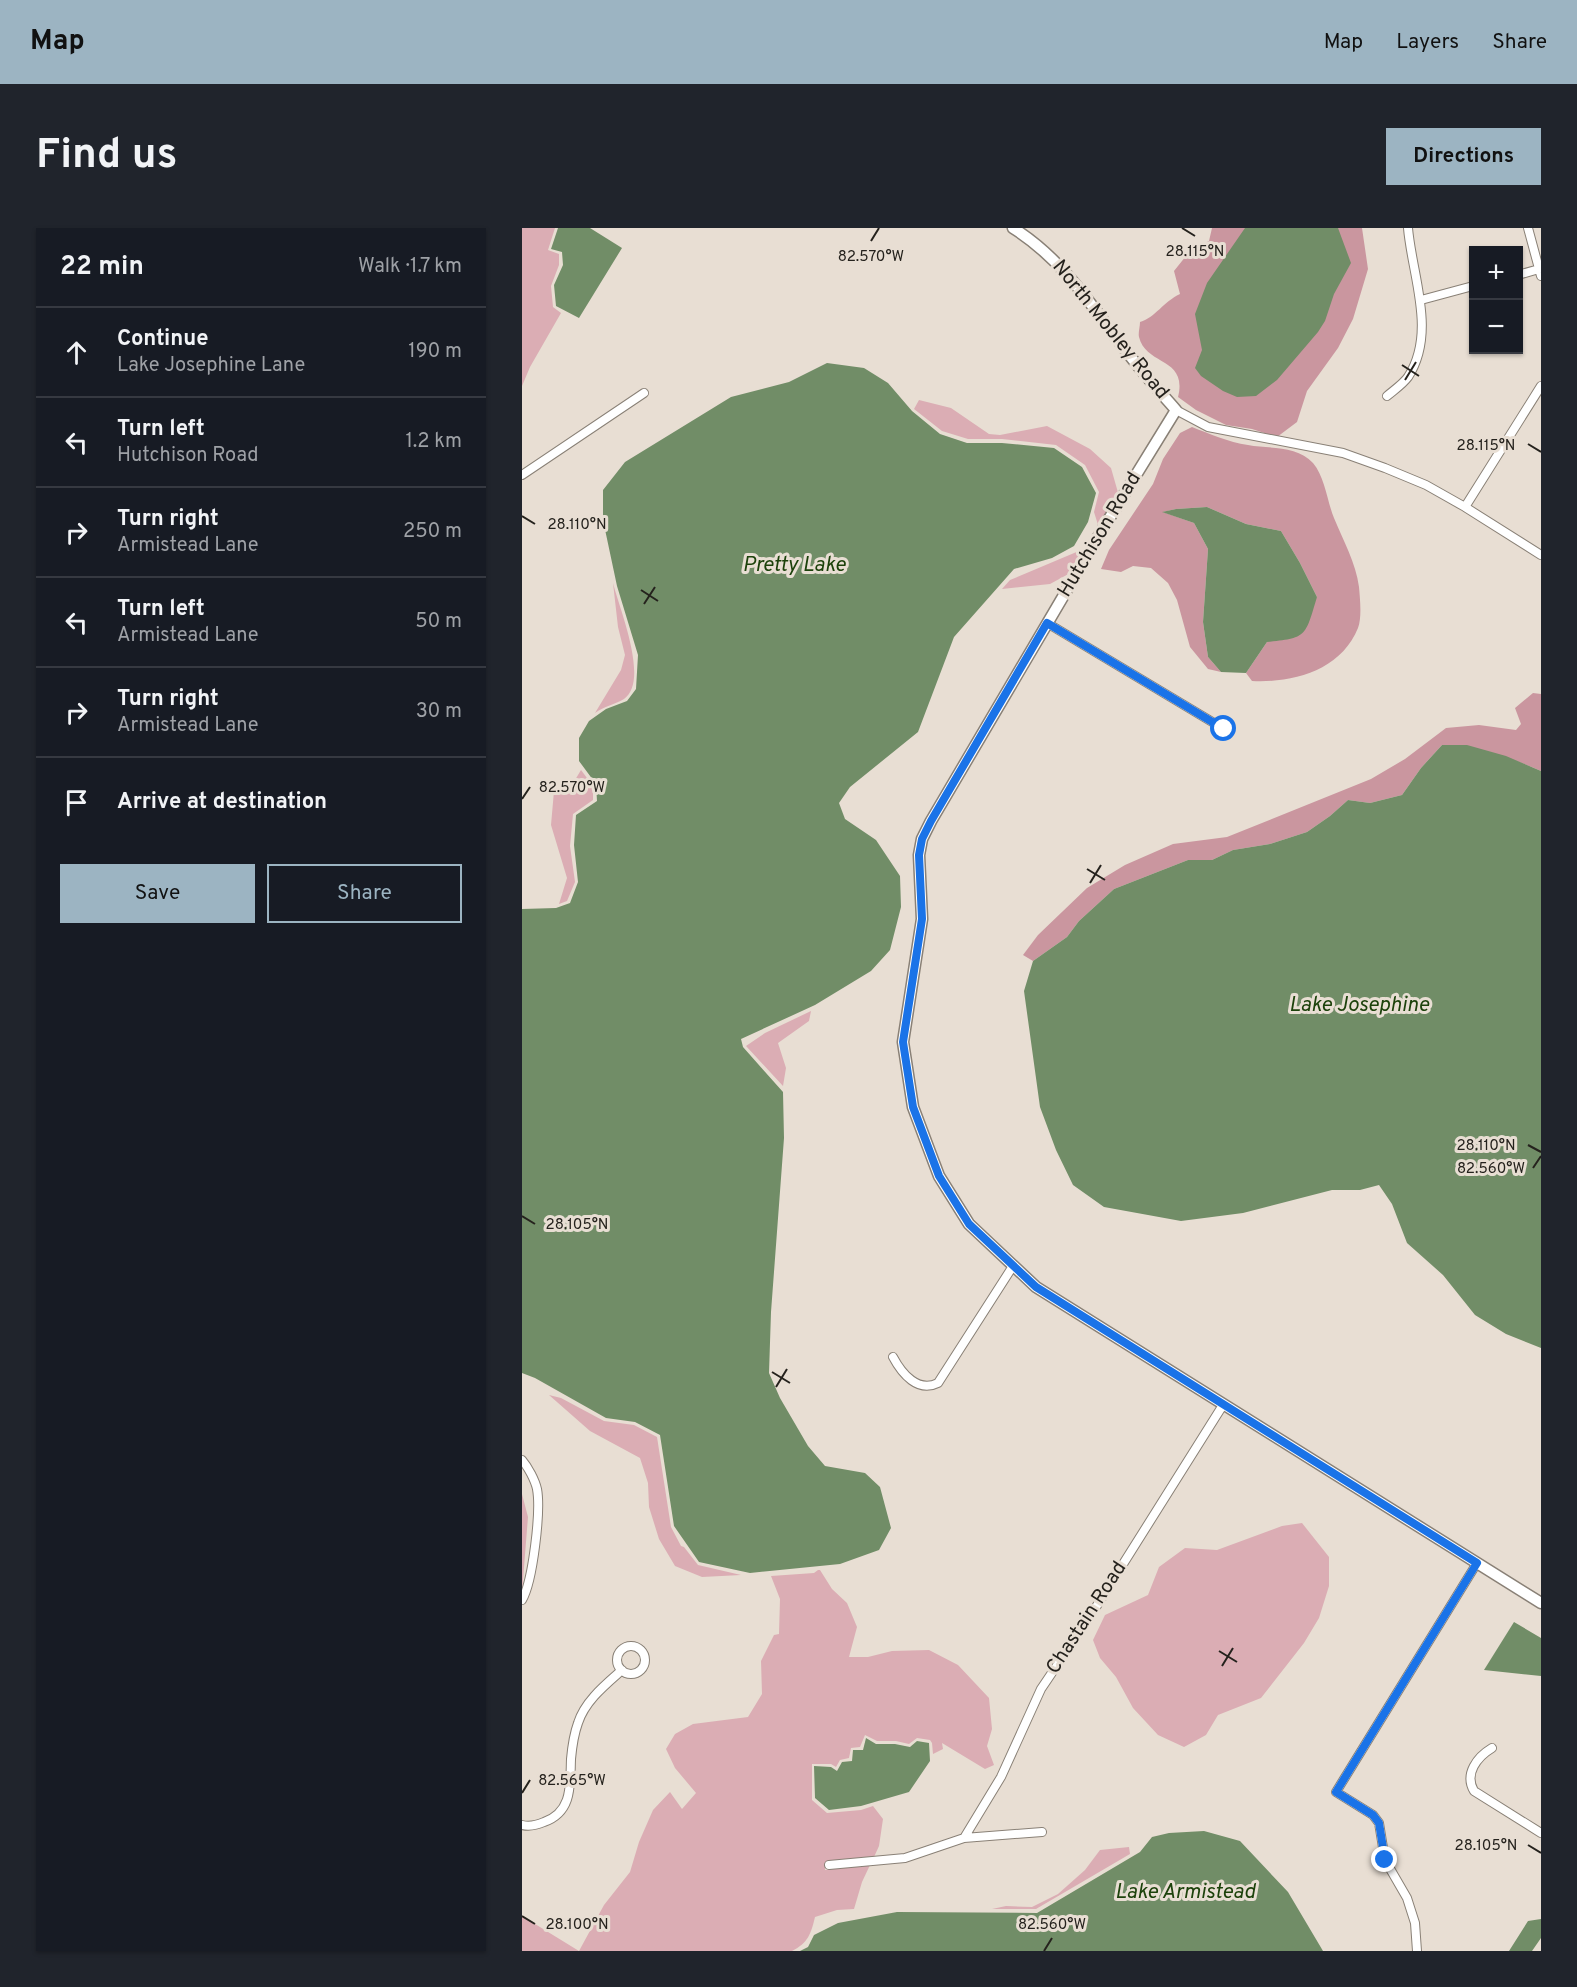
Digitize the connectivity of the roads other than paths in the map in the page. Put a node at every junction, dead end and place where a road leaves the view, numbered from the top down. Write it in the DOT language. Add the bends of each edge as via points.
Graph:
graph roads {
  1 [pos="1013,228"];
  2 [pos="1408,228"];
  3 [pos="1528,228"];
  4 [pos="1540,273"];
  5 [pos="1523,274"];
  6 [pos="1469,287"];
  7 [pos="1421,300"];
  8 [pos="1541,386"];
  9 [pos="644,393"];
  10 [pos="1387,396"];
  11 [pos="1176,410"];
  12 [pos="522,475"];
  13 [pos="1465,507"];
  14 [pos="1541,555"];
  15 [pos="1047,623"];
  16 [pos="1224,729"];
  17 [pos="1013,1266"];
  18 [pos="893,1357"];
  19 [pos="1223,1404"];
  20 [pos="522,1460"];
  21 [pos="1477,1563"];
  22 [pos="522,1600"];
  23 [pos="1541,1603"];
  24 [pos="621,1670"];
  25 [pos="1492,1748"];
  26 [pos="522,1825"];
  27 [pos="1042,1832"];
  28 [pos="1541,1833"];
  29 [pos="964,1838"];
  30 [pos="829,1866"];
  31 [pos="1417,1951"];
  1 -- 11 [label="street, North Mobley Road" via="1061,266"];
  2 -- 7 [label="street"];
  3 -- 4 [label="street"];
  4 -- 5 [label="street"];
  6 -- 7 [label="street"];
  7 -- 10 [label="street" via="1418,353 1407,378"];
  8 -- 13 [label="street"];
  9 -- 12 [label="street"];
  11 -- 13 [label="street, North Mobley Road" via="1208,427 1343,453 1426,485"];
  11 -- 15 [label="street, Hutchison Road"];
  13 -- 14 [label="street, North Mobley Road"];
  15 -- 16 [label="street"];
  15 -- 17 [label="street, Hutchison Road" via="922,839 922,919 903,1042 913,1107 939,1176 969,1224"];
  17 -- 18 [label="street" via="938,1383 920,1385 898,1367"];
  17 -- 19 [label="street, Hutchison Road" via="1036,1287"];
  19 -- 21 [label="street, Hutchison Road"];
  19 -- 29 [label="street, Chastain Road" via="1041,1689 1001,1777"];
  20 -- 22 [label="street" via="537,1490 536,1539 529,1583"];
  21 -- 23 [label="street, Hutchison Road"];
  21 -- 31 [label="street" via="1336,1792 1379,1823 1385,1860 1407,1898 1415,1923"];
  24 -- 26 [label="street" via="590,1699 578,1722 565,1806 547,1821 529,1827"];
  25 -- 28 [label="street" via="1481,1754 1469,1774 1469,1784"];
  27 -- 29 [label="street"];
  29 -- 30 [label="street" via="905,1858"];
}
